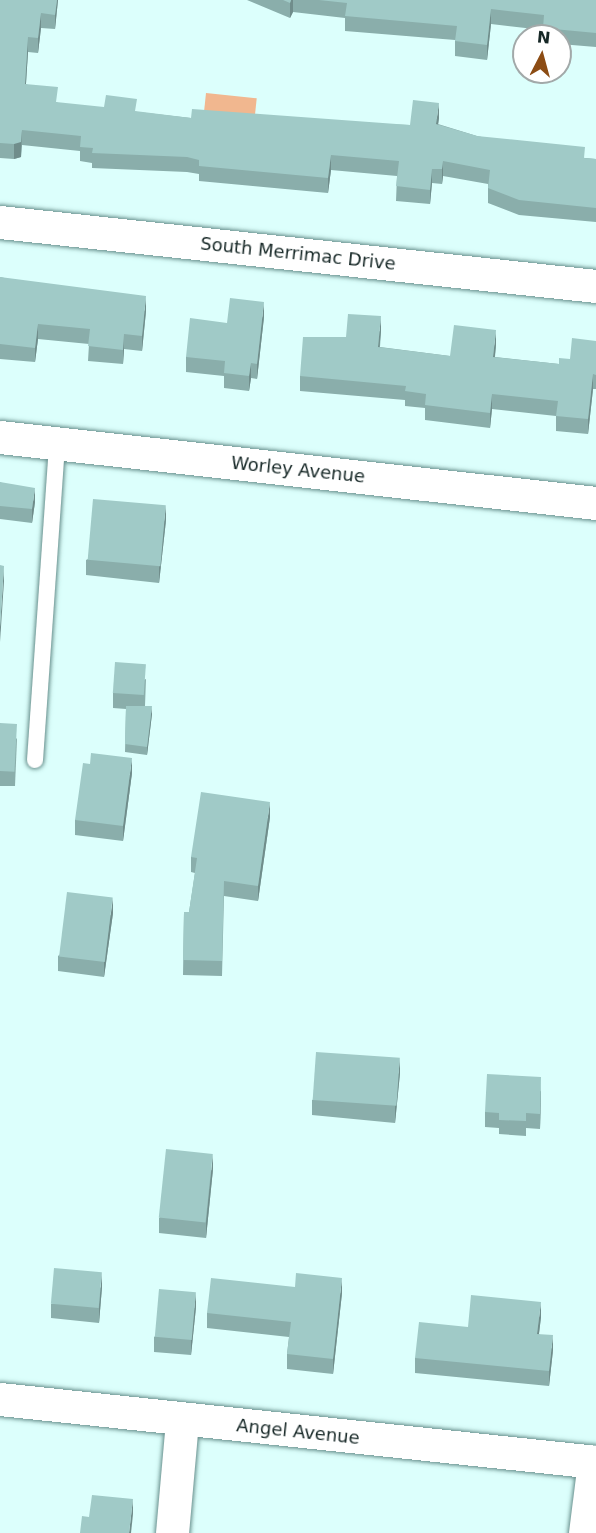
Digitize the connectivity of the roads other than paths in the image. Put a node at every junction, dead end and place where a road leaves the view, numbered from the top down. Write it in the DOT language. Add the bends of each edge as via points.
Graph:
graph roads {
  1 [pos="0,222"];
  2 [pos="596,286"];
  3 [pos="0,437"];
  4 [pos="57,443"];
  5 [pos="596,503"];
  6 [pos="35,760"];
  7 [pos="0,1399"];
  8 [pos="182,1420"];
  9 [pos="595,1462"];
  10 [pos="172,1533"];
  11 [pos="585,1533"];
  1 -- 2 [label="street, South Merrimac Drive"];
  3 -- 4 [label="street, Worley Avenue"];
  4 -- 5 [label="street, Worley Avenue"];
  4 -- 6 [label="lane"];
  7 -- 8 [label="street, Angel Avenue"];
  8 -- 9 [label="street, Angel Avenue"];
  8 -- 10 [label="street"];
  9 -- 11 [label="street"];
}
